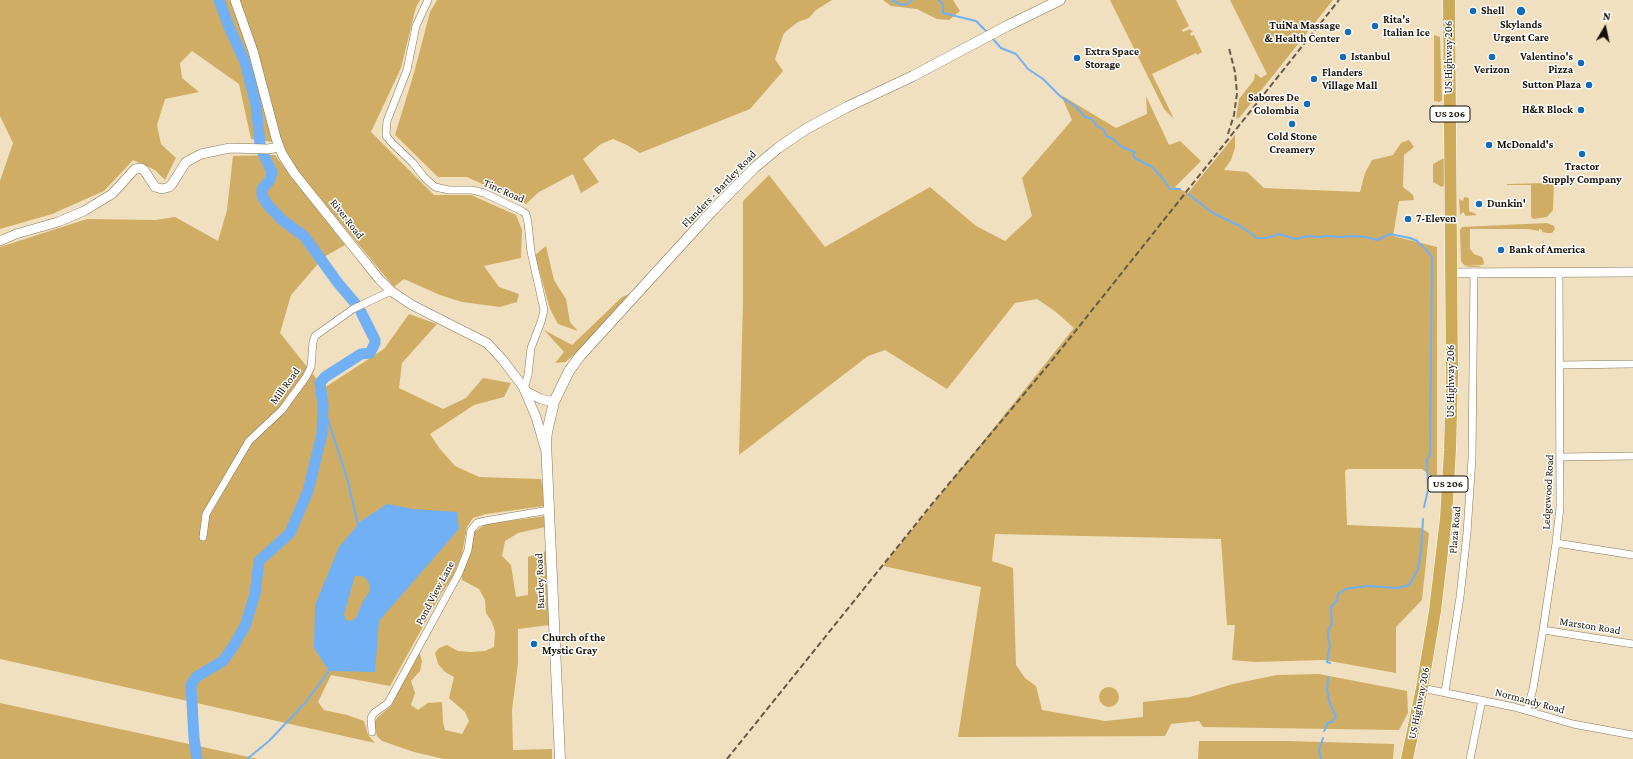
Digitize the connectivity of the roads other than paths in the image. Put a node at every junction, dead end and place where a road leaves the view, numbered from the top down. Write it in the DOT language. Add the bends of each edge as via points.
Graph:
graph roads {
  1 [pos="235,0"];
  2 [pos="428,0"];
  3 [pos="1060,0"];
  4 [pos="1449,0"];
  5 [pos="279,147"];
  6 [pos="0,241"];
  7 [pos="1474,272"];
  8 [pos="1559,272"];
  9 [pos="1633,272"];
  10 [pos="1451,273"];
  11 [pos="391,291"];
  12 [pos="1633,364"];
  13 [pos="1560,365"];
  14 [pos="524,389"];
  15 [pos="554,402"];
  16 [pos="546,453"];
  17 [pos="1561,456"];
  18 [pos="1633,456"];
  19 [pos="549,510"];
  20 [pos="203,537"];
  21 [pos="1556,543"];
  22 [pos="1633,555"];
  23 [pos="1543,630"];
  24 [pos="1633,644"];
  25 [pos="1422,688"];
  26 [pos="1445,692"];
  27 [pos="1482,700"];
  28 [pos="1527,710"];
  29 [pos="372,732"];
  30 [pos="1633,735"];
  31 [pos="560,759"];
  32 [pos="1407,759"];
  33 [pos="1470,759"];
  1 -- 5 [label="street, River Road" via="253,51"];
  2 -- 14 [label="street, Tinc Road" via="416,26 407,70 387,121 386,136 435,187 484,193 526,214 530,252 544,310 530,348"];
  3 -- 15 [label="main road, Flanders - Bartley Road" via="914,76 847,107 806,129 778,148 754,168 713,210 580,356 564,379"];
  4 -- 10 [label="highway, US Highway 206 / US 206"];
  5 -- 6 [label="street" via="237,148 211,151 192,157 184,164 172,184 162,189 155,187 144,170 136,169 112,194 90,208 58,222"];
  5 -- 11 [label="street, River Road" via="294,173 367,265"];
  7 -- 8 [label="street"];
  7 -- 10 [label="street"];
  7 -- 26 [label="street, Plaza Road" via="1472,466 1460,596"];
  8 -- 9 [label="street"];
  8 -- 13 [label="street, Ledgewood Road"];
  10 -- 25 [label="highway, US Highway 206 / US 206" via="1452,417 1447,492 1435,611"];
  11 -- 14 [label="street, River Road" via="412,305 487,343"];
  11 -- 20 [label="street, Mill Road" via="353,309 316,336 313,342 311,367 306,376 282,410 248,441 206,514"];
  12 -- 13 [label="street"];
  13 -- 17 [label="street, Ledgewood Road"];
  14 -- 15 [label="street, River Road" via="535,396"];
  14 -- 16 [label="street, River Road" via="536,417"];
  15 -- 16 [label="main road, Bartley Road" via="547,432"];
  16 -- 19 [label="main road, Bartley Road"];
  17 -- 18 [label="street"];
  17 -- 21 [label="street, Ledgewood Road"];
  19 -- 29 [label="street, Pond View Lane" via="477,523 471,530 468,550 459,573 388,703 371,718"];
  19 -- 31 [label="main road, Bartley Road"];
  21 -- 22 [label="street"];
  21 -- 23 [label="street, Ledgewood Road"];
  23 -- 24 [label="street, Marston Road"];
  23 -- 28 [label="street, Ledgewood Road"];
  25 -- 26 [label="street, Normandy Road"];
  25 -- 32 [label="highway, US Highway 206 / US 206"];
  26 -- 27 [label="street, Normandy Road"];
  27 -- 28 [label="street, Normandy Road"];
  27 -- 33 [label="street"];
  28 -- 30 [label="street, Normandy Road" via="1573,724"];
}
